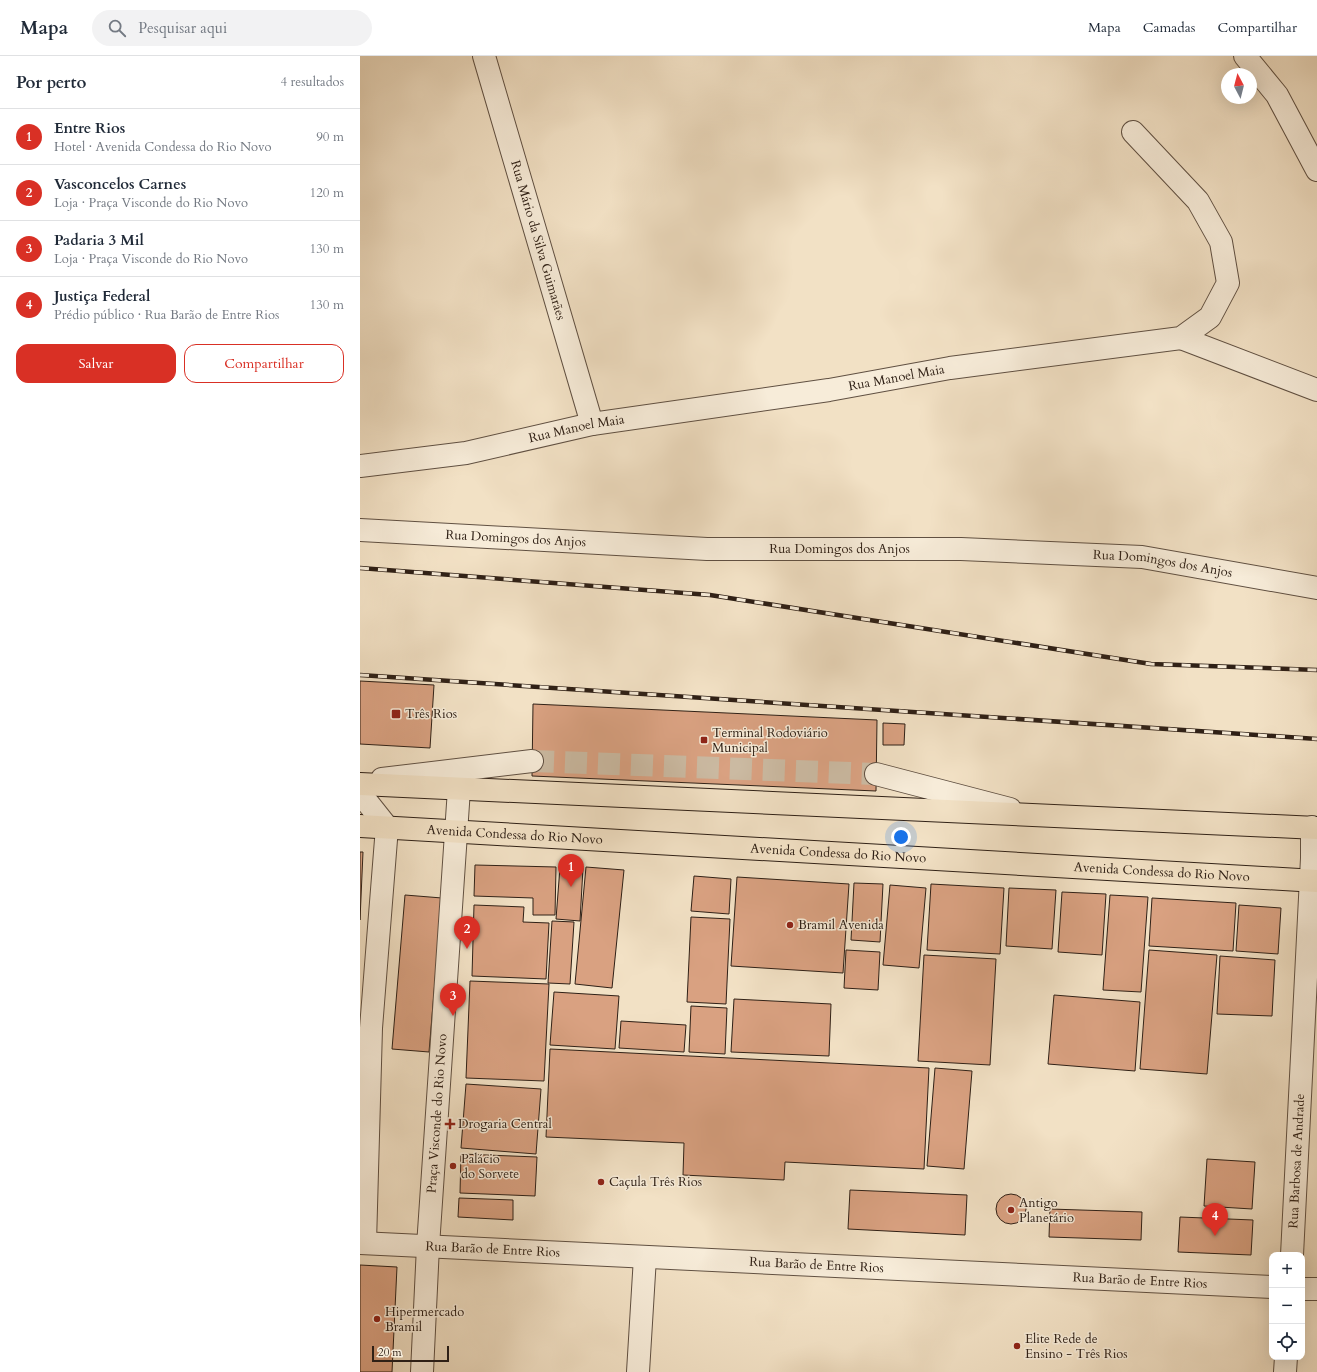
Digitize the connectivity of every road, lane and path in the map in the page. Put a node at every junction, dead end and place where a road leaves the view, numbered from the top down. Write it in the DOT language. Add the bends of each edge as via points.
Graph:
graph roads {
  1 [pos="484,56"];
  2 [pos="1245,56"];
  3 [pos="1133,132"];
  4 [pos="1317,170"];
  5 [pos="1181,338"];
  6 [pos="1317,390"];
  7 [pos="592,424"];
  8 [pos="360,466"];
  9 [pos="360,530"];
  10 [pos="1317,588"];
  11 [pos="532,761"];
  12 [pos="876,774"];
  13 [pos="360,783"];
  14 [pos="459,789"];
  15 [pos="360,794"];
  16 [pos="1030,814"];
  17 [pos="360,826"];
  18 [pos="387,828"];
  19 [pos="1314,828"];
  20 [pos="456,831"];
  21 [pos="1314,881"];
  22 [pos="366,1050"];
  23 [pos="363,1243"];
  24 [pos="428,1246"];
  25 [pos="1292,1252"];
  26 [pos="645,1257"];
  27 [pos="1269,1287"];
  28 [pos="1305,1288"];
  29 [pos="1317,1289"];
  30 [pos="1286,1360"];
  31 [pos="422,1372"];
  32 [pos="638,1372"];
  33 [pos="1285,1372"];
  1 -- 7 [label="street, Rua Mário da Silva Guimarães"];
  2 -- 4 [label="street" via="1277,95"];
  3 -- 5 [label="street, Rua Manoel Maia" via="1198,201 1221,242 1228,283 1210,317"];
  5 -- 6 [label="street"];
  5 -- 7 [label="street, Rua Manoel Maia" via="950,368 829,390"];
  7 -- 8 [label="street, Rua Manoel Maia" via="466,453"];
  9 -- 10 [label="street, Rua Domingos dos Anjos" via="707,549 961,549 1142,557"];
  11 -- 13 [label="street"];
  12 -- 16 [label="street"];
  13 -- 14 [label="main road"];
  14 -- 16 [label="main road"];
  14 -- 20 [label="street, Praça Visconde do Rio Novo"];
  15 -- 18 [label="street"];
  16 -- 19 [label="main road"];
  17 -- 18 [label="main road, Avenida Condessa do Rio Novo"];
  18 -- 20 [label="main road, Avenida Condessa do Rio Novo"];
  18 -- 22 [label="street" via="371,1028"];
  19 -- 21 [label="street, Rua Barbosa de Andrade"];
  20 -- 21 [label="main road, Avenida Condessa do Rio Novo"];
  20 -- 24 [label="street, Praça Visconde do Rio Novo"];
  21 -- 25 [label="street, Rua Barbosa de Andrade"];
  22 -- 23 [label="street"];
  23 -- 24 [label="street, Rua Barão de Entre Rios"];
  24 -- 26 [label="street, Rua Barão de Entre Rios"];
  24 -- 31 [label="street, Praça Visconde do Rio Novo"];
  26 -- 27 [label="street, Rua Barão de Entre Rios"];
  26 -- 32 [label="street"];
  28 -- 29 [label="street"];
  30 -- 33 [label="street"];
}
